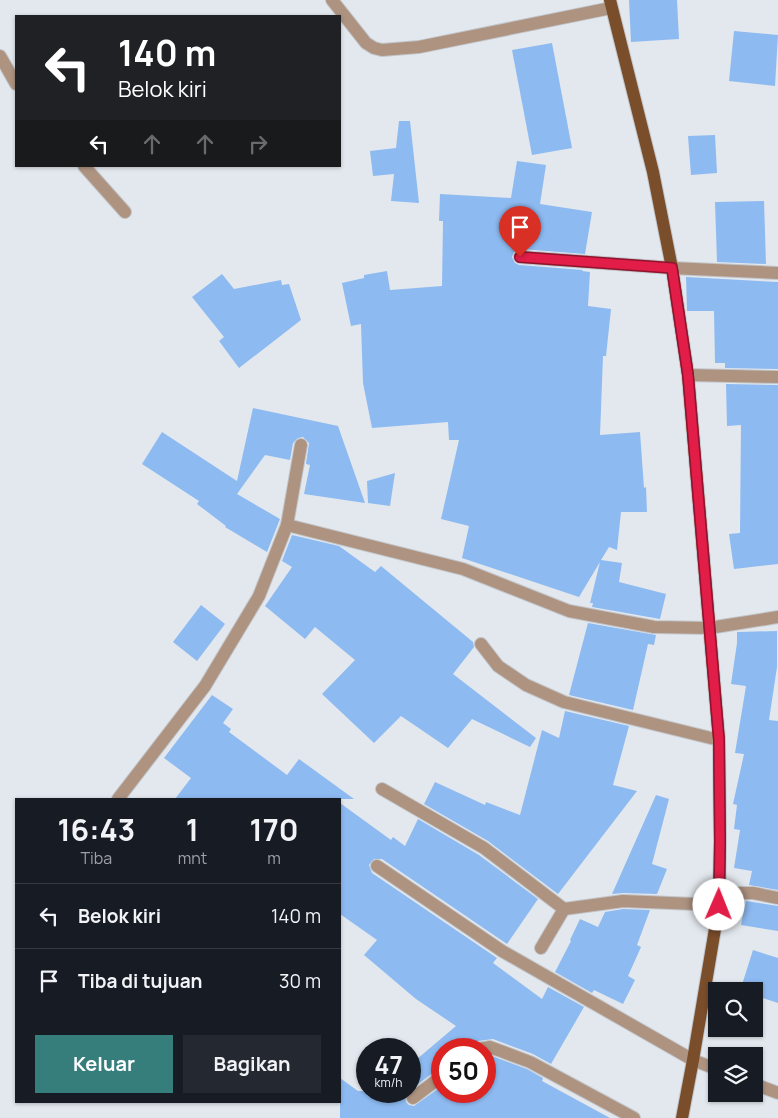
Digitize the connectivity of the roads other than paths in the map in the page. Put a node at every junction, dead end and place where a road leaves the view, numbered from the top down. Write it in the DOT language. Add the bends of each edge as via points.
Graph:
graph roads {
  1 [pos="332,0"];
  2 [pos="611,4"];
  3 [pos="0,56"];
  4 [pos="15,82"];
  5 [pos="85,167"];
  6 [pos="125,212"];
  7 [pos="520,257"];
  8 [pos="672,268"];
  9 [pos="778,273"];
  10 [pos="688,375"];
  11 [pos="778,377"];
  12 [pos="301,445"];
  13 [pos="287,525"];
  14 [pos="778,617"];
  15 [pos="709,628"];
  16 [pos="481,644"];
  17 [pos="719,740"];
  18 [pos="382,789"];
  19 [pos="119,798"];
  20 [pos="377,866"];
  21 [pos="778,898"];
  22 [pos="719,899"];
  23 [pos="564,909"];
  24 [pos="541,948"];
  25 [pos="496,1049"];
  26 [pos="693,1060"];
  27 [pos="708,1066"];
  28 [pos="431,1085"];
  29 [pos="763,1087"];
  30 [pos="421,1092"];
  31 [pos="778,1093"];
  32 [pos="684,1116"];
  33 [pos="634,1118"];
  1 -- 2 [label="street" via="366,42 382,50 419,47"];
  2 -- 8 [label="main road" via="653,172"];
  3 -- 4 [label="street"];
  5 -- 6 [label="street"];
  7 -- 8 [label="street"];
  8 -- 9 [label="street"];
  8 -- 10 [label="main road"];
  10 -- 11 [label="street"];
  10 -- 15 [label="main road"];
  12 -- 13 [label="street"];
  13 -- 15 [label="street" via="462,570 570,611 654,627"];
  13 -- 19 [label="street" via="259,596 205,686"];
  14 -- 15 [label="street"];
  15 -- 17 [label="main road"];
  16 -- 17 [label="street" via="498,666 526,685 564,702"];
  17 -- 22 [label="main road"];
  18 -- 23 [label="street" via="484,848"];
  20 -- 26 [label="street" via="502,951"];
  21 -- 22 [label="street" via="753,893"];
  22 -- 23 [label="street" via="623,901"];
  22 -- 26 [label="main road"];
  23 -- 24 [label="street"];
  25 -- 33 [label="street" via="530,1062"];
  26 -- 27 [label="street"];
  26 -- 32 [label="main road"];
  28 -- 30 [label="street"];
  29 -- 31 [label="street"];
}
